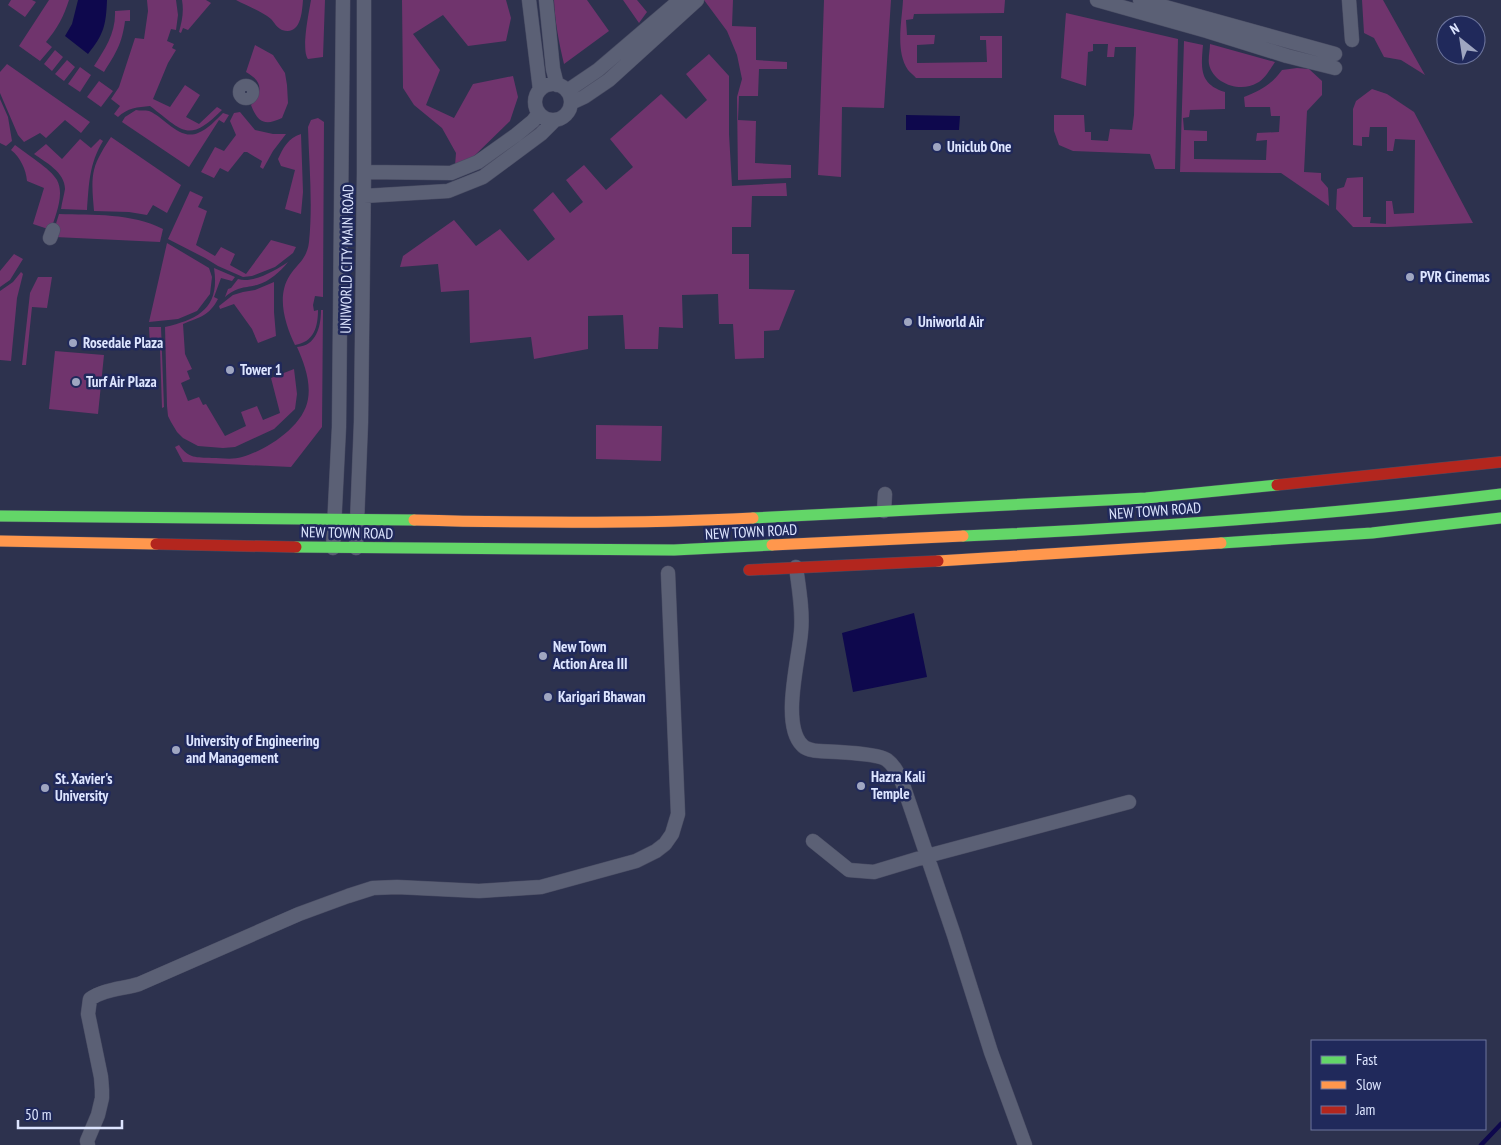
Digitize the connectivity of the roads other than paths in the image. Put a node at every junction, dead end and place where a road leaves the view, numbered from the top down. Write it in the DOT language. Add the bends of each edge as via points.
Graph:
graph roads {
  1 [pos="342,0"];
  2 [pos="364,0"];
  3 [pos="529,0"];
  4 [pos="546,0"];
  5 [pos="680,0"];
  6 [pos="697,0"];
  7 [pos="1098,0"];
  8 [pos="1140,0"];
  9 [pos="1349,0"];
  10 [pos="1358,0"];
  11 [pos="1213,26"];
  12 [pos="1335,54"];
  13 [pos="1335,68"];
  14 [pos="540,90"];
  15 [pos="565,93"];
  16 [pos="539,113"];
  17 [pos="555,120"];
  18 [pos="364,172"];
  19 [pos="364,196"];
  20 [pos="1501,462"];
  21 [pos="885,494"];
  22 [pos="1501,494"];
  23 [pos="884,512"];
  24 [pos="0,516"];
  25 [pos="334,518"];
  26 [pos="1501,518"];
  27 [pos="356,519"];
  28 [pos="0,541"];
  29 [pos="333,548"];
  30 [pos="356,548"];
  31 [pos="796,567"];
  32 [pos="749,570"];
  33 [pos="668,573"];
  34 [pos="1129,802"];
  35 [pos="813,841"];
  36 [pos="927,856"];
  37 [pos="88,1145"];
  38 [pos="1025,1145"];
  1 -- 25 [label="street, UNIWORLD CITY MAIN ROAD" via="339,427"];
  2 -- 18 [label="street, UNIWORLD CITY MAIN ROAD"];
  3 -- 14 [label="street"];
  4 -- 15 [label="street" via="553,69"];
  5 -- 15 [label="street" via="598,70"];
  6 -- 15 [label="street" via="608,80 584,96"];
  7 -- 11 [label="street"];
  8 -- 11 [label="street"];
  9 -- 10 [label="street" via="1355,40"];
  11 -- 12 [label="street"];
  11 -- 13 [label="street" via="1287,56"];
  14 -- 15 [label="street" via="551,85"];
  14 -- 16 [label="street" via="535,102"];
  15 -- 17 [label="street" via="570,109"];
  16 -- 17 [label="street"];
  16 -- 18 [label="street" via="478,162 451,173"];
  17 -- 19 [label="street" via="483,177 448,191"];
  18 -- 19 [label="street, UNIWORLD CITY MAIN ROAD"];
  19 -- 27 [label="street, UNIWORLD CITY MAIN ROAD" via="361,422"];
  20 -- 23 [label="main road, NEW TOWN ROAD" via="1146,498"];
  21 -- 23 [label="street"];
  22 -- 30 [label="main road, NEW TOWN ROAD" via="1413,505 1119,529 959,537 674,550"];
  23 -- 27 [label="main road, NEW TOWN ROAD" via="694,521 522,523"];
  24 -- 25 [label="main road, NEW TOWN ROAD"];
  25 -- 27 [label="main road, NEW TOWN ROAD"];
  25 -- 29 [label="street, UNIWORLD CITY MAIN ROAD"];
  26 -- 31 [label="main road" via="1372,533 1002,558"];
  27 -- 30 [label="street, UNIWORLD CITY MAIN ROAD"];
  28 -- 29 [label="main road, NEW TOWN ROAD"];
  29 -- 30 [label="main road, NEW TOWN ROAD"];
  31 -- 32 [label="main road"];
  31 -- 36 [label="street" via="802,612 791,700 796,735 802,746 815,751 875,756 886,759 896,768"];
  33 -- 37 [label="street" via="678,814 665,844 636,861 541,887 478,891 373,888 299,914 139,984 102,992 90,999 88,1014 102,1090"];
  34 -- 36 [label="street"];
  35 -- 36 [label="street" via="850,870 874,872"];
  36 -- 38 [label="street"];
}
